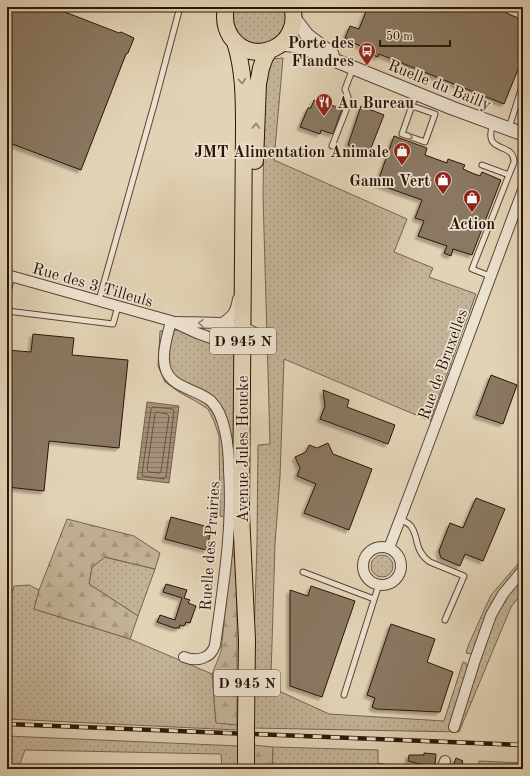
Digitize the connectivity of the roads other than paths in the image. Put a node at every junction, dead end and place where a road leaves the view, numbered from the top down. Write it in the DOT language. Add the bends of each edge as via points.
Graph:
graph roads {
  1 [pos="180,7"];
  2 [pos="226,7"];
  3 [pos="293,13"];
  4 [pos="236,42"];
  5 [pos="275,47"];
  6 [pos="349,65"];
  7 [pos="523,83"];
  8 [pos="414,100"];
  9 [pos="493,123"];
  10 [pos="508,129"];
  11 [pos="523,134"];
  12 [pos="332,146"];
  13 [pos="482,165"];
  14 [pos="509,175"];
  15 [pos="523,190"];
  16 [pos="243,251"];
  17 [pos="10,276"];
  18 [pos="490,276"];
  19 [pos="7,296"];
  20 [pos="99,300"];
  21 [pos="118,306"];
  22 [pos="7,311"];
  23 [pos="171,321"];
  24 [pos="222,323"];
  25 [pos="248,336"];
  26 [pos="400,520"];
  27 [pos="389,548"];
  28 [pos="523,570"];
  29 [pos="303,572"];
  30 [pos="379,584"];
  31 [pos="374,599"];
  32 [pos="445,620"];
  33 [pos="184,657"];
  34 [pos="344,695"];
  35 [pos="454,727"];
  36 [pos="246,769"];
  1 -- 20 [label="lane"];
  2 -- 4 [label="main road" via="226,25"];
  3 -- 5 [label="main road, Avenue Jules Houcke" via="293,27"];
  3 -- 6 [label="street, Ruelle du Bailly" via="302,30"];
  4 -- 5 [label="main road" via="251,51 260,52"];
  4 -- 16 [label="main road, Avenue Jules Houcke / D 945 N, one-way" via="243,90"];
  5 -- 6 [label="street, Ruelle du Bailly" via="299,46"];
  25 -- 5 [label="main road, Avenue Jules Houcke / D 945 N, one-way" via="257,95 265,57"];
  6 -- 8 [label="street, Ruelle du Bailly"];
  6 -- 12 [label="lane" via="345,89 348,105"];
  7 -- 10 [label="lane"];
  8 -- 8 [label="lane, one-way" via="402,134 425,142 435,114"];
  8 -- 9 [label="street, Ruelle du Bailly"];
  9 -- 10 [label="street, Ruelle du Bailly"];
  9 -- 14 [label="lane" via="491,140 496,146 513,155 514,162"];
  10 -- 11 [label="street, Ruelle du Bailly"];
  13 -- 14 [label="lane"];
  14 -- 18 [label="lane" via="472,269"];
  15 -- 18 [label="street, Rue de Bruxelles"];
  16 -- 24 [label="street" via="236,308 232,316"];
  16 -- 25 [label="main road, Avenue Jules Houcke / D 945 N"];
  17 -- 19 [label="lane"];
  17 -- 20 [label="street, Rue des 3 Tilleuls"];
  18 -- 26 [label="street, Rue de Bruxelles"];
  20 -- 21 [label="street, Rue des 3 Tilleuls"];
  21 -- 22 [label="lane" via="112,324"];
  21 -- 23 [label="street, Rue des 3 Tilleuls"];
  24 -- 23 [label="street, Rue des 3 Tilleuls, one-way"];
  23 -- 25 [label="street, Rue des 3 Tilleuls" via="214,339 228,341"];
  23 -- 33 [label="street, Ruelle des Prairies" via="164,365 171,378 178,384 211,401 217,409 227,440 230,482 227,558 215,645 210,654 201,659 192,660"];
  24 -- 25 [label="street, Rue des 3 Tilleuls"];
  25 -- 36 [label="main road, Avenue Jules Houcke / D 945 N, bridge" via="250,595"];
  26 -- 27 [label="street, Rue de Bruxelles"];
  26 -- 32 [label="lane" via="412,528 426,559 464,576"];
  27 -- 30 [label="street" via="399,557 400,570 398,577 393,581"];
  27 -- 30 [label="street" via="374,548 364,559 367,577"];
  28 -- 35 [label="street" via="503,594 491,615 474,660"];
  29 -- 31 [label="lane"];
  30 -- 31 [label="lane"];
  31 -- 34 [label="lane"];
}
